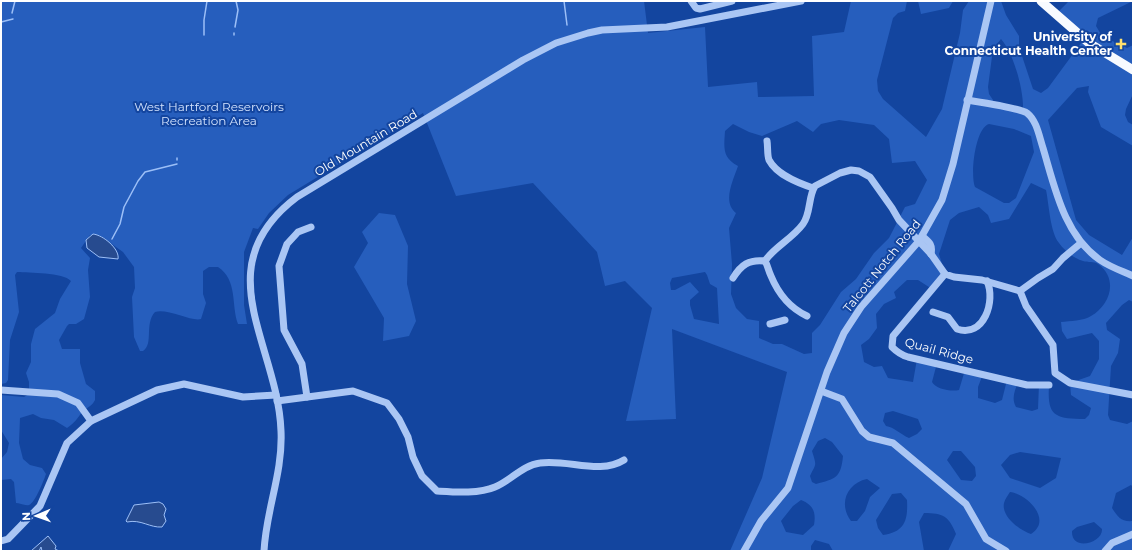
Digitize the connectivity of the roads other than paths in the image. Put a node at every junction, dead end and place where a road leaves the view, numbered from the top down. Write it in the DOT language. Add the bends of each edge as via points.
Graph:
graph roads {
  1 [pos="691,1"];
  2 [pos="732,1"];
  3 [pos="788,1"];
  4 [pos="800,1"];
  5 [pos="991,1"];
  6 [pos="1041,1"];
  7 [pos="1133,70"];
  8 [pos="967,100"];
  9 [pos="767,141"];
  10 [pos="813,188"];
  11 [pos="311,227"];
  12 [pos="920,238"];
  13 [pos="1081,243"];
  14 [pos="765,261"];
  15 [pos="945,274"];
  16 [pos="1133,276"];
  17 [pos="733,278"];
  18 [pos="987,281"];
  19 [pos="997,284"];
  20 [pos="1020,291"];
  21 [pos="990,293"];
  22 [pos="933,312"];
  23 [pos="807,316"];
  24 [pos="785,320"];
  25 [pos="770,324"];
  26 [pos="1049,385"];
  27 [pos="1,390"];
  28 [pos="821,392"];
  29 [pos="1133,395"];
  30 [pos="306,397"];
  31 [pos="277,398"];
  32 [pos="91,421"];
  33 [pos="624,460"];
  34 [pos="1133,534"];
  35 [pos="1,541"];
  36 [pos="264,551"];
  37 [pos="744,551"];
  38 [pos="1006,551"];
  39 [pos="1105,551"];
  1 -- 2 [label="street" via="700,9"];
  3 -- 4 [label="street, Old Mountain Road"];
  3 -- 31 [label="street, Old Mountain Road" via="667,27 602,30 556,43 523,60 284,206 261,236 253,255 250,275 256,320"];
  5 -- 8 [label="street, Talcott Notch Road"];
  6 -- 7 [label="main road" via="1093,45"];
  8 -- 12 [label="street, Talcott Notch Road" via="948,184 936,213"];
  8 -- 13 [label="street" via="1019,109 1032,119 1061,205"];
  9 -- 10 [label="street" via="769,159 772,163 784,175"];
  10 -- 12 [label="street" via="840,173 859,171 870,177 899,220"];
  10 -- 14 [label="street" via="803,225"];
  11 -- 30 [label="street" via="298,232 287,244 279,266 284,330 302,364"];
  12 -- 15 [label="street"];
  12 -- 28 [label="street, Talcott Notch Road" via="852,319 836,350"];
  13 -- 16 [label="street" via="1101,262"];
  13 -- 20 [label="street" via="1053,269"];
  14 -- 17 [label="street" via="746,263"];
  14 -- 23 [label="street" via="782,297 795,310"];
  15 -- 18 [label="street"];
  15 -- 26 [label="street, Quail Ridge" via="893,336 892,347 908,357 1028,385"];
  18 -- 19 [label="street"];
  18 -- 21 [label="street"];
  19 -- 20 [label="street"];
  19 -- 21 [label="street"];
  20 -- 29 [label="street" via="1026,306 1054,345 1055,374 1070,383"];
  21 -- 22 [label="street" via="986,316 972,328 957,329 944,315"];
  24 -- 25 [label="street"];
  27 -- 32 [label="street" via="58,394 78,403"];
  28 -- 37 [label="street, Talcott Notch Road" via="788,488 761,521"];
  28 -- 38 [label="street" via="842,399 862,431 869,437 893,443 966,504 986,539"];
  30 -- 31 [label="street"];
  30 -- 33 [label="street" via="353,391 387,403 408,437 413,457 422,476 437,491 463,492 494,488 520,471 539,463 599,467"];
  31 -- 32 [label="street" via="243,397 184,384 157,390"];
  31 -- 36 [label="street, Old Mountain Road" via="281,450"];
  32 -- 35 [label="street" via="67,443 40,506 8,539"];
  34 -- 39 [label="street" via="1112,543"];
}
